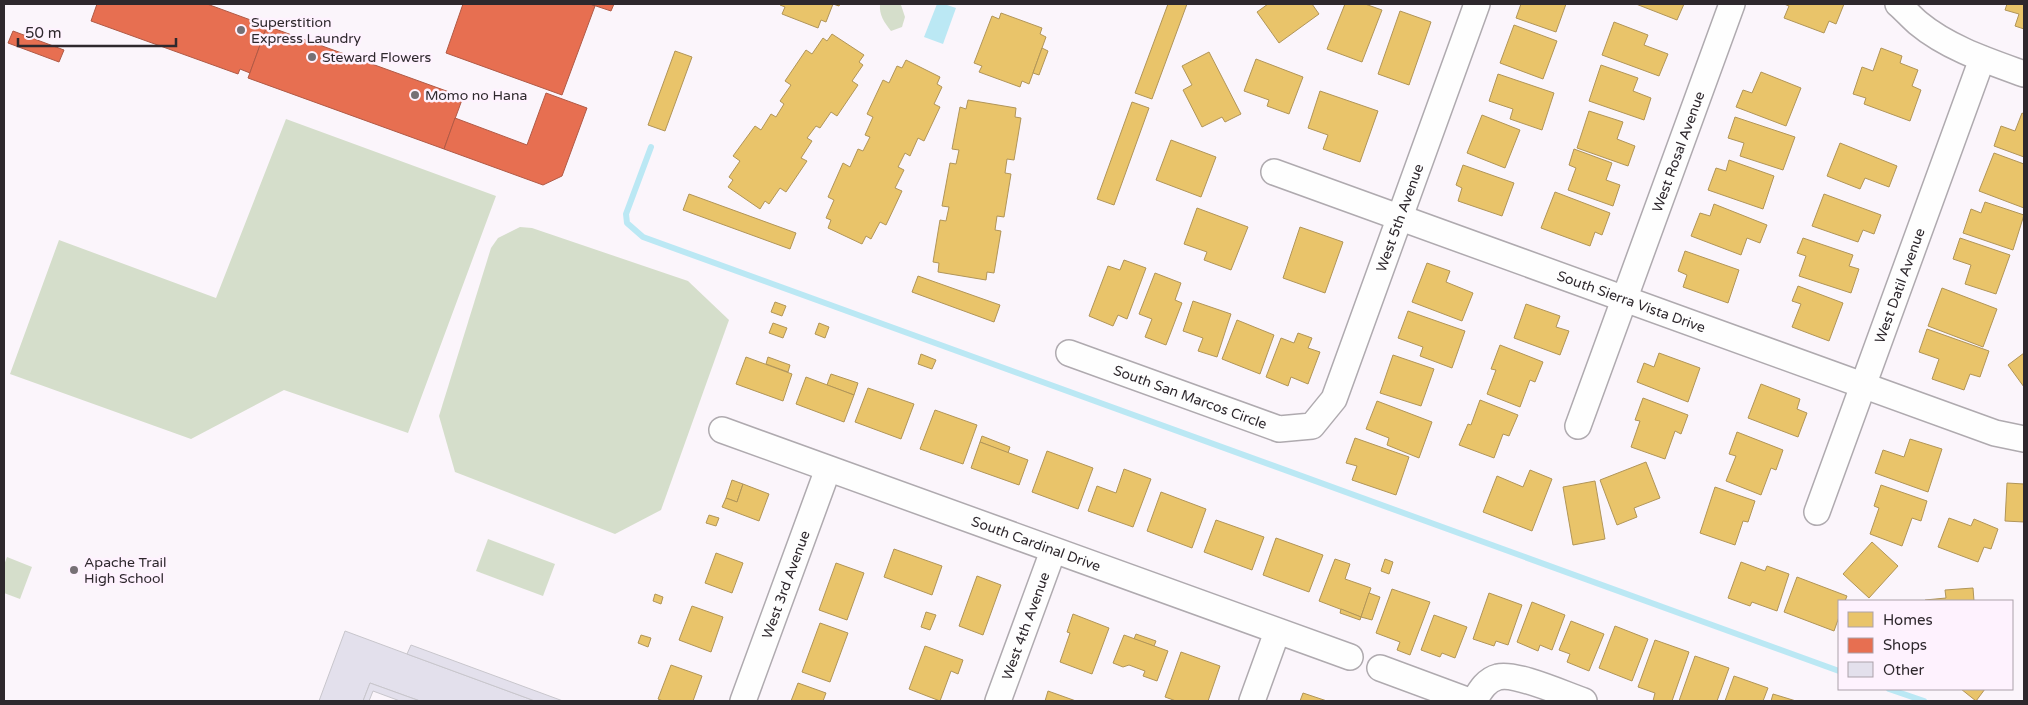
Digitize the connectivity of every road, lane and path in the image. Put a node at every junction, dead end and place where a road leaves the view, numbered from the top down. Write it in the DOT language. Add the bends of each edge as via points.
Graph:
graph roads {
  1 [pos="1477,4"];
  2 [pos="1732,4"];
  3 [pos="1898,4"];
  4 [pos="1982,59"];
  5 [pos="2024,74"];
  6 [pos="1274,172"];
  7 [pos="1399,218"];
  8 [pos="1624,300"];
  9 [pos="1069,353"];
  10 [pos="1863,386"];
  11 [pos="1312,426"];
  12 [pos="1578,426"];
  13 [pos="722,430"];
  14 [pos="2024,438"];
  15 [pos="828,469"];
  16 [pos="1817,512"];
  17 [pos="1053,551"];
  18 [pos="1277,632"];
  19 [pos="1350,657"];
  20 [pos="1380,668"];
  21 [pos="743,701"];
  22 [pos="998,701"];
  23 [pos="1252,701"];
  24 [pos="1469,701"];
  25 [pos="1474,701"];
  26 [pos="1584,701"];
  1 -- 7 [label="street, West 5th Avenue"];
  2 -- 8 [label="street, West Rosal Avenue"];
  3 -- 4 [label="street" via="1919,24 1946,42"];
  4 -- 5 [label="street"];
  4 -- 10 [label="street, West Datil Avenue"];
  6 -- 7 [label="street, South Sierra Vista Drive"];
  7 -- 8 [label="street, South Sierra Vista Drive"];
  7 -- 11 [label="street, West 5th Avenue" via="1334,400"];
  8 -- 10 [label="street, South Sierra Vista Drive"];
  8 -- 12 [label="street, West Rosal Avenue"];
  9 -- 11 [label="street, South San Marcos Circle" via="1279,429"];
  10 -- 14 [label="street, South Sierra Vista Drive" via="1995,433"];
  10 -- 16 [label="street, West Datil Avenue"];
  13 -- 15 [label="street, South Cardinal Drive"];
  15 -- 17 [label="street, South Cardinal Drive"];
  15 -- 21 [label="street, West 3rd Avenue"];
  17 -- 18 [label="street, South Cardinal Drive"];
  17 -- 22 [label="street, West 4th Avenue"];
  18 -- 19 [label="street, South Cardinal Drive"];
  18 -- 23 [label="street"];
  20 -- 24 [label="street"];
  25 -- 26 [label="street" via="1483,686 1498,677 1511,676"];
}
